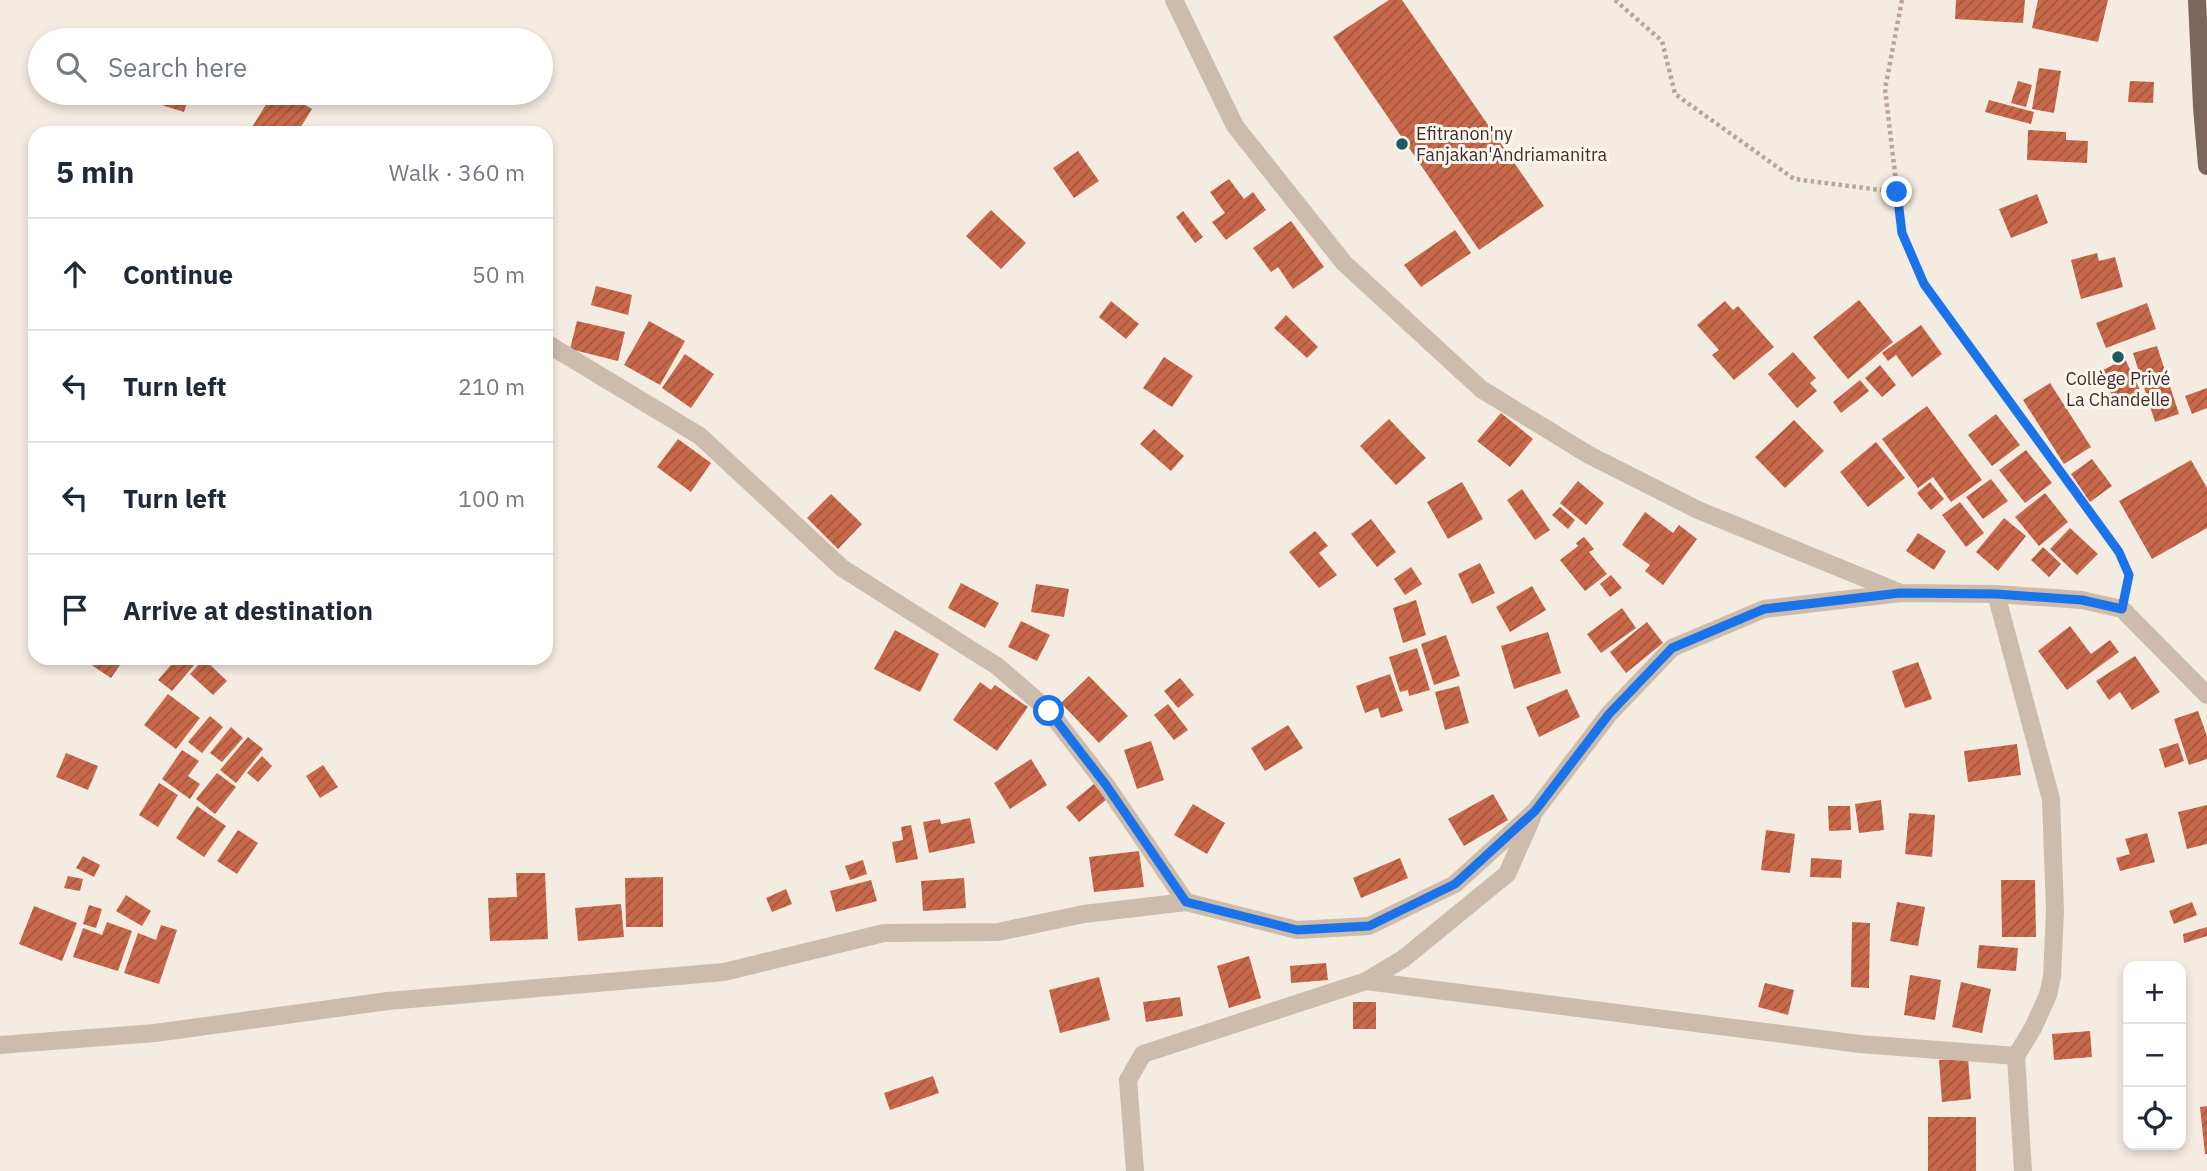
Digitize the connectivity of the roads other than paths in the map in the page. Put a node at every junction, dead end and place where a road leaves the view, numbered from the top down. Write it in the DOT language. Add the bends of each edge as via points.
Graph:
graph roads {
  1 [pos="1174,0"];
  2 [pos="2197,0"];
  3 [pos="2207,166"];
  4 [pos="553,347"];
  5 [pos="1900,593"];
  6 [pos="1996,594"];
  7 [pos="2207,695"];
  8 [pos="1535,811"];
  9 [pos="1186,902"];
  10 [pos="1366,981"];
  11 [pos="0,1045"];
  12 [pos="2016,1056"];
  13 [pos="1135,1171"];
  14 [pos="2023,1171"];
  1 -- 5 [label="street" via="1234,126 1344,263 1481,389 1589,456 1698,510"];
  2 -- 3 [label="main road"];
  4 -- 9 [label="street" via="700,436 842,568 998,666 1049,711"];
  5 -- 6 [label="street"];
  5 -- 8 [label="street" via="1764,609 1672,648 1609,714"];
  6 -- 7 [label="street" via="2082,600 2122,609"];
  6 -- 12 [label="street" via="2050,799 2055,911 2048,995"];
  8 -- 9 [label="street" via="1455,884 1369,926 1297,930"];
  8 -- 10 [label="street" via="1507,874 1403,959"];
  9 -- 11 [label="street" via="1084,914 998,932 884,933 724,972 388,1001 155,1033"];
  10 -- 12 [label="street" via="1860,1044"];
  10 -- 13 [label="street" via="1143,1054 1128,1080"];
  12 -- 14 [label="street"];
}
